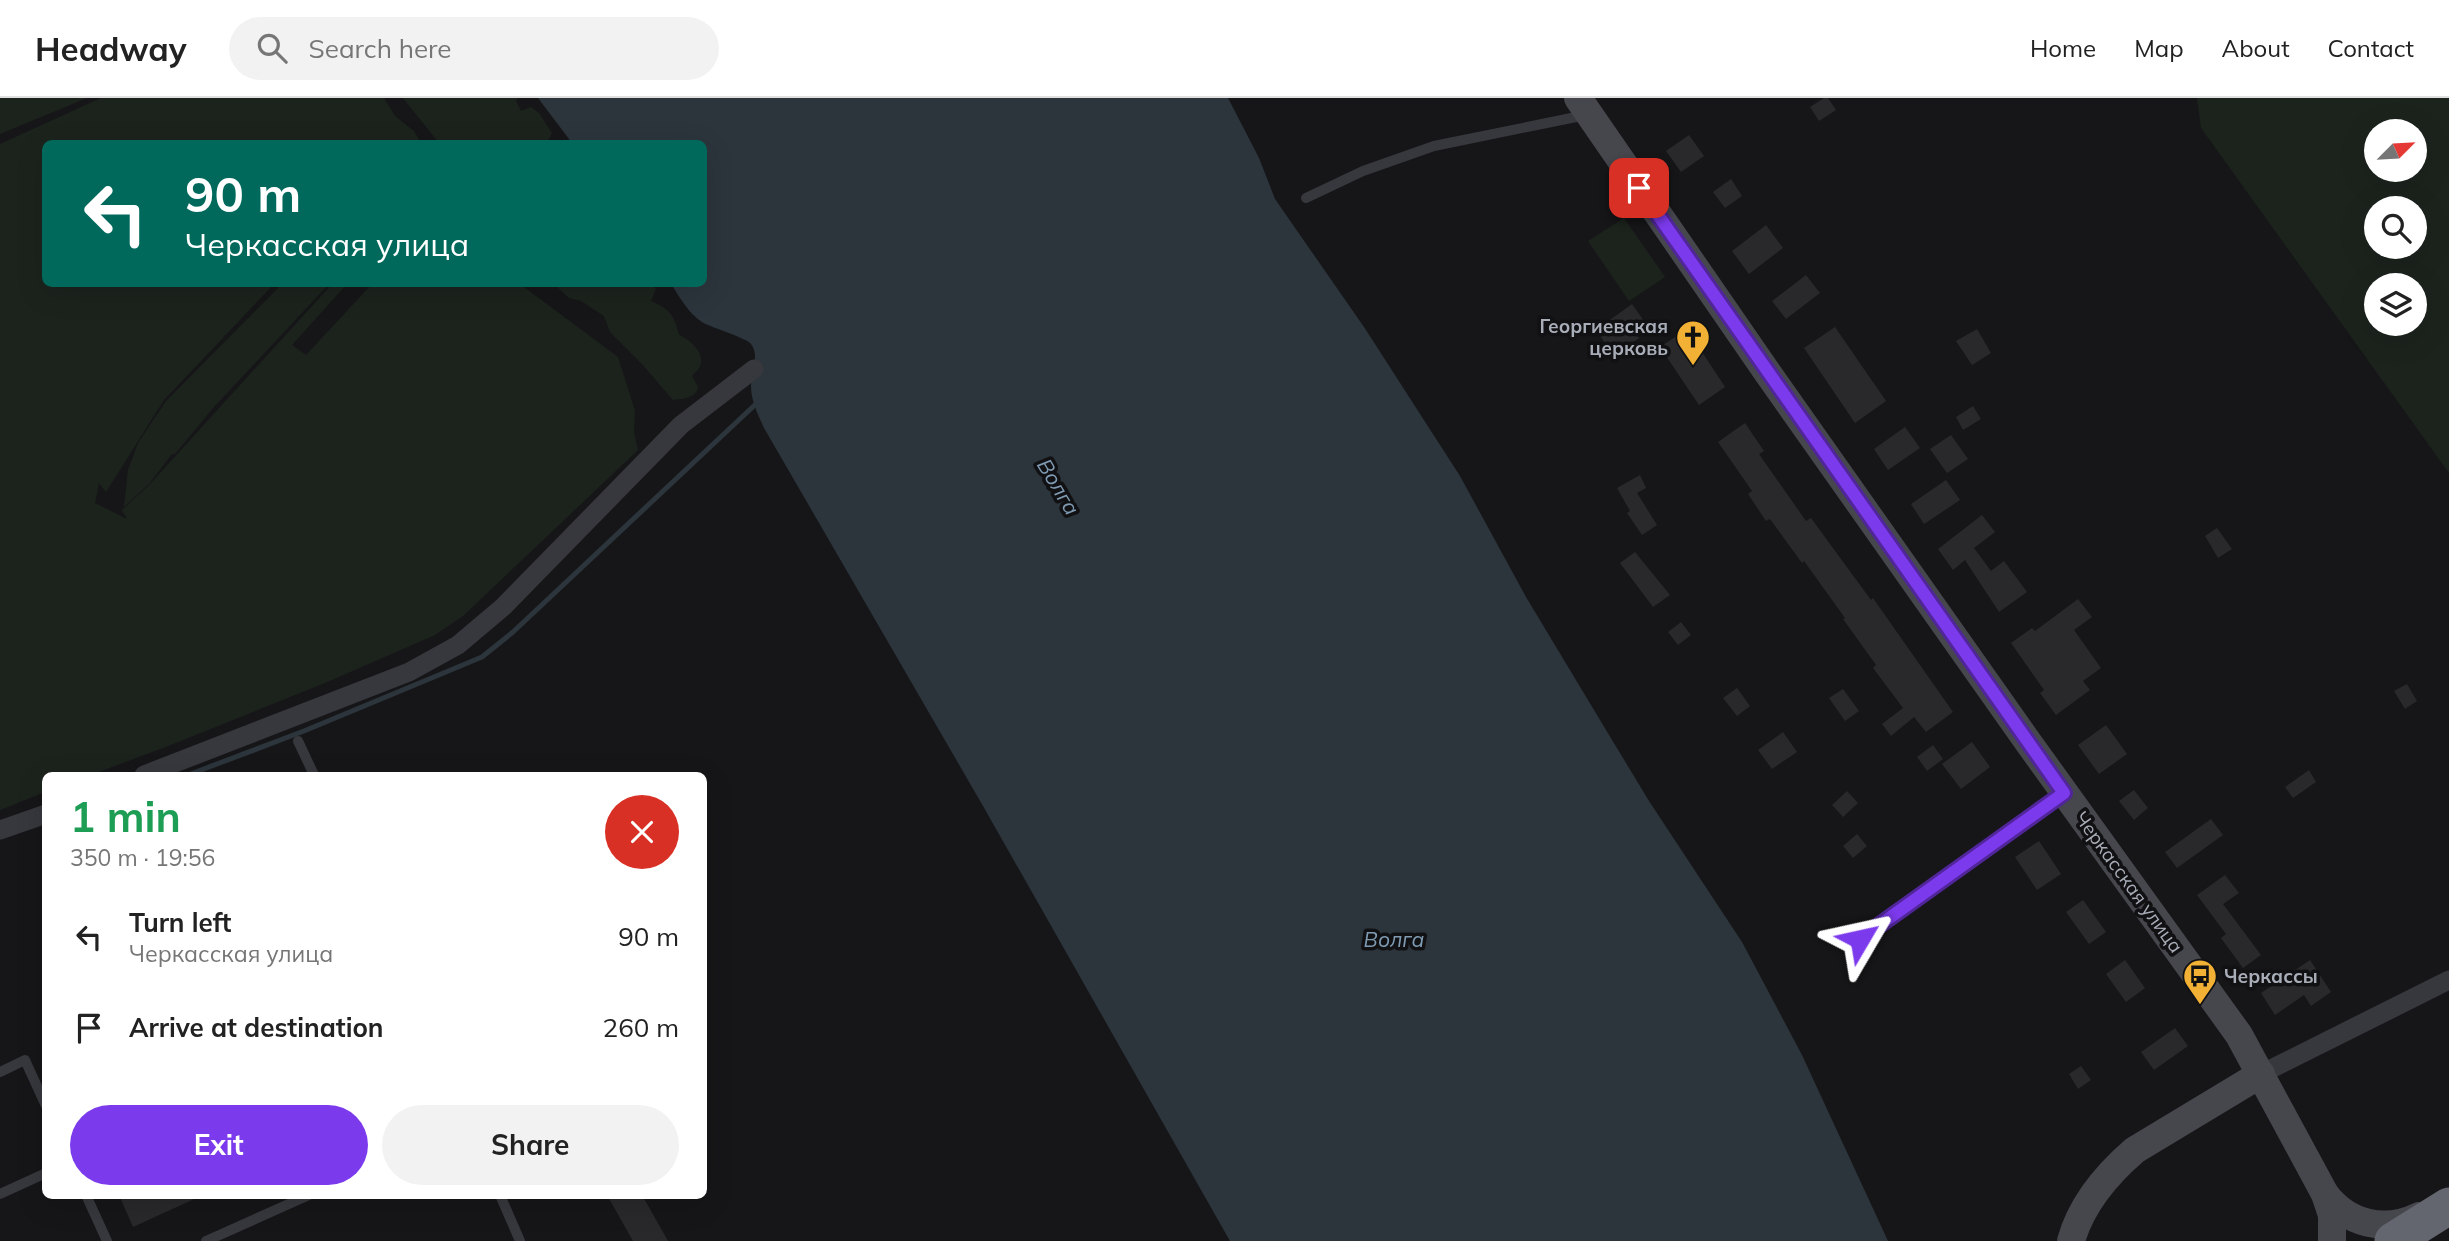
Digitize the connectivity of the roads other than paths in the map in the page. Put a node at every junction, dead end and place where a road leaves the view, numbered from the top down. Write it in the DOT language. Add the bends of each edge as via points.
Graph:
graph roads {
  1 [pos="1584,106"];
  2 [pos="1306,198"];
  3 [pos="754,369"];
  4 [pos="298,741"];
  5 [pos="152,772"];
  6 [pos="313,772"];
  7 [pos="2064,793"];
  8 [pos="42,815"];
  9 [pos="0,830"];
  10 [pos="1860,939"];
  11 [pos="2449,980"];
  12 [pos="0,1072"];
  13 [pos="2261,1074"];
  14 [pos="42,1096"];
  15 [pos="42,1175"];
  16 [pos="0,1194"];
  17 [pos="2325,1194"];
  18 [pos="88,1199"];
  19 [pos="300,1199"];
  20 [pos="502,1199"];
  21 [pos="2449,1204"];
  22 [pos="107,1241"];
  23 [pos="206,1241"];
  24 [pos="520,1241"];
  25 [pos="2071,1241"];
  26 [pos="2332,1241"];
  27 [pos="2393,1241"];
  1 -- 2 [label="lane" via="1433,146"];
  1 -- 7 [label="street, Черкасская улица"];
  3 -- 5 [label="street" via="681,425 503,607 458,645 409,672"];
  4 -- 6 [label="lane"];
  7 -- 10 [label="lane"];
  7 -- 13 [label="street, Черкасская улица" via="2239,1035"];
  8 -- 9 [label="street"];
  11 -- 13 [label="street"];
  12 -- 14 [label="lane" via="25,1060"];
  13 -- 17 [label="street, Черкасская улица"];
  13 -- 25 [label="street" via="2120,1163 2093,1196"];
  15 -- 16 [label="lane"];
  17 -- 21 [label="street, Черкасская улица" via="2351,1218 2379,1225 2407,1222"];
  17 -- 26 [label="street, Черкасская улица" via="2332,1215"];
  18 -- 22 [label="lane"];
  19 -- 23 [label="lane"];
  20 -- 24 [label="lane"];
  21 -- 27 [label="highway"];
}
